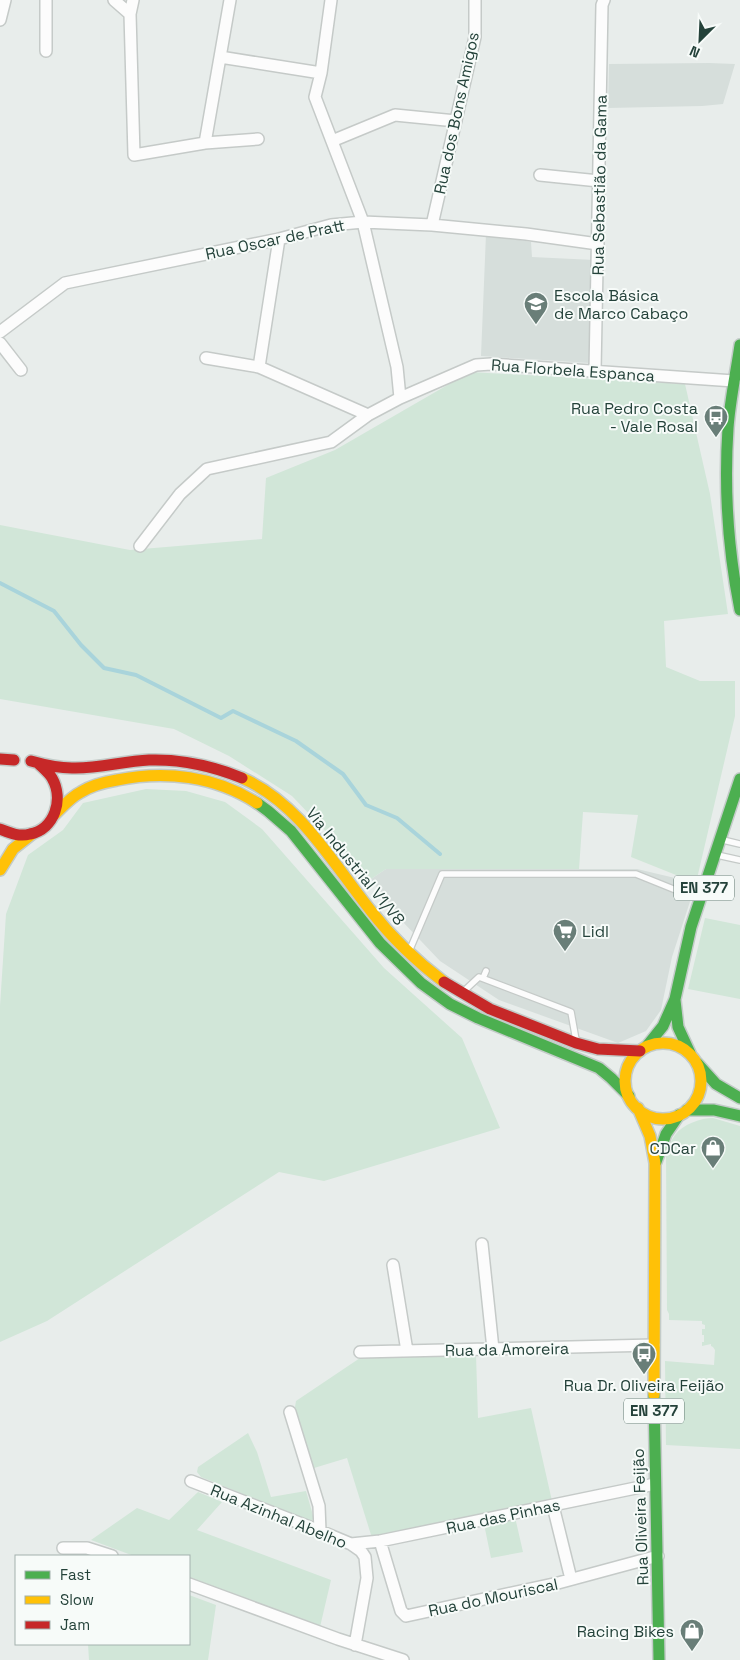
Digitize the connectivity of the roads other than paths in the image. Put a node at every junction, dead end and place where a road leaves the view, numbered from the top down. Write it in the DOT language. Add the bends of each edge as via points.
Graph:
graph roads {
  1 [pos="5,0"];
  2 [pos="46,0"];
  3 [pos="114,0"];
  4 [pos="133,0"];
  5 [pos="230,0"];
  6 [pos="331,0"];
  7 [pos="476,0"];
  8 [pos="604,0"];
  9 [pos="130,14"];
  10 [pos="0,20"];
  11 [pos="46,51"];
  12 [pos="220,57"];
  13 [pos="321,72"];
  14 [pos="456,121"];
  15 [pos="258,139"];
  16 [pos="332,141"];
  17 [pos="206,143"];
  18 [pos="540,175"];
  19 [pos="599,181"];
  20 [pos="363,222"];
  21 [pos="432,225"];
  22 [pos="279,238"];
  23 [pos="598,244"];
  24 [pos="0,332"];
  25 [pos="0,343"];
  26 [pos="740,345"];
  27 [pos="206,358"];
  28 [pos="259,367"];
  29 [pos="21,370"];
  30 [pos="595,371"];
  31 [pos="734,381"];
  32 [pos="400,398"];
  33 [pos="368,415"];
  34 [pos="140,546"];
  35 [pos="740,610"];
  36 [pos="0,759"];
  37 [pos="14,760"];
  38 [pos="31,761"];
  39 [pos="0,765"];
  40 [pos="740,779"];
  41 [pos="55,814"];
  42 [pos="2,831"];
  43 [pos="32,834"];
  44 [pos="720,840"];
  45 [pos="740,844"];
  46 [pos="715,854"];
  47 [pos="740,860"];
  48 [pos="0,870"];
  49 [pos="700,900"];
  50 [pos="406,952"];
  51 [pos="486,971"];
  52 [pos="483,978"];
  53 [pos="461,994"];
  54 [pos="675,999"];
  55 [pos="576,1042"];
  56 [pos="643,1048"];
  57 [pos="693,1058"];
  58 [pos="629,1096"];
  59 [pos="740,1098"];
  60 [pos="638,1108"];
  61 [pos="683,1113"];
  62 [pos="740,1116"];
  63 [pos="655,1162"];
  64 [pos="482,1244"];
  65 [pos="393,1265"];
  66 [pos="654,1345"];
  67 [pos="493,1349"];
  68 [pos="407,1351"];
  69 [pos="360,1352"];
  70 [pos="290,1412"];
  71 [pos="191,1481"];
  72 [pos="655,1484"];
  73 [pos="553,1506"];
  74 [pos="320,1531"];
  75 [pos="380,1541"];
  76 [pos="351,1544"];
  77 [pos="63,1548"];
  78 [pos="109,1555"];
  79 [pos="658,1556"];
  80 [pos="571,1579"];
  81 [pos="190,1584"];
  82 [pos="355,1645"];
  83 [pos="403,1660"];
  84 [pos="659,1660"];
  1 -- 10 [label="street"];
  2 -- 11 [label="street"];
  3 -- 9 [label="street"];
  4 -- 9 [label="street"];
  5 -- 12 [label="street"];
  6 -- 13 [label="street"];
  7 -- 14 [label="street, Rua dos Bons Amigos" via="475,36"];
  8 -- 19 [label="street, Rua Sebastião da Gama"];
  9 -- 17 [label="street" via="134,155"];
  12 -- 13 [label="street"];
  12 -- 17 [label="street"];
  13 -- 16 [label="street" via="315,97"];
  14 -- 16 [label="street" via="395,114"];
  14 -- 21 [label="street, Rua dos Bons Amigos"];
  15 -- 17 [label="street"];
  16 -- 20 [label="street"];
  18 -- 19 [label="street"];
  19 -- 23 [label="street, Rua Sebastião da Gama"];
  20 -- 21 [label="street, Rua Oscar de Pratt"];
  20 -- 22 [label="street, Rua Oscar de Pratt" via="331,225"];
  20 -- 32 [label="street"];
  21 -- 23 [label="street, Rua Oscar de Pratt"];
  22 -- 24 [label="street, Rua Oscar de Pratt" via="65,283"];
  22 -- 28 [label="street"];
  23 -- 30 [label="street, Rua Sebastião da Gama"];
  25 -- 29 [label="street"];
  26 -- 31 [label="main road"];
  27 -- 28 [label="street"];
  28 -- 33 [label="street"];
  30 -- 31 [label="street, Rua Florbela Espanca"];
  30 -- 32 [label="street, Rua Florbela Espanca" via="476,365"];
  31 -- 35 [label="main road" via="728,427 727,499 732,567"];
  32 -- 33 [label="street, Rua Florbela Espanca"];
  33 -- 34 [label="street, Rua Florbela Espanca" via="331,442 207,469 180,494"];
  36 -- 37 [label="main road, Via Industrial V1/V8"];
  37 -- 38 [label="main road, Via Industrial V1/V8"];
  37 -- 39 [label="main road"];
  38 -- 41 [label="main road" via="48,770 58,786"];
  38 -- 50 [label="main road, Via Industrial V1/V8" via="72,770 136,761 174,761 212,768 247,781 276,798 297,817"];
  40 -- 44 [label="main road, EN 377"];
  41 -- 43 [label="main road, Via Industrial V1/V8" via="46,827"];
  41 -- 58 [label="main road, Via Industrial V1/V8" via="86,788 138,776 190,778 240,794 270,812 296,836 383,947 426,987 458,1009 494,1026 592,1064 615,1080"];
  42 -- 43 [label="main road" via="23,836"];
  43 -- 48 [label="main road, Via Industrial V1/V8" via="17,843"];
  44 -- 45 [label="lane"];
  44 -- 46 [label="main road, EN 377"];
  46 -- 47 [label="lane"];
  46 -- 49 [label="main road, EN 377"];
  49 -- 50 [label="lane" via="636,874 442,874"];
  49 -- 54 [label="main road, EN 377"];
  50 -- 53 [label="main road, Via Industrial V1/V8"];
  51 -- 52 [label="lane"];
  52 -- 53 [label="lane" via="479,977"];
  52 -- 55 [label="lane" via="571,1012"];
  53 -- 55 [label="main road, Via Industrial V1/V8" via="499,1014"];
  54 -- 56 [label="main road, EN 377" via="663,1026"];
  54 -- 57 [label="main road, EN 377" via="678,1027"];
  55 -- 56 [label="main road, Via Industrial V1/V8" via="619,1051"];
  56 -- 57 [label="main road" via="662,1042 677,1045"];
  56 -- 58 [label="main road, EN 377" via="629,1064 625,1080"];
  57 -- 59 [label="main road" via="712,1082"];
  57 -- 61 [label="main road, EN 377" via="701,1075 700,1088 696,1101"];
  58 -- 60 [label="main road, EN 377"];
  60 -- 61 [label="main road, EN 377" via="658,1118"];
  60 -- 63 [label="main road, Rua Oliveira Feijão / EN 377" via="650,1136"];
  61 -- 62 [label="main road" via="711,1108"];
  61 -- 63 [label="main road, Rua Oliveira Feijão / EN 377" via="666,1134"];
  63 -- 66 [label="main road, Rua Oliveira Feijão / EN 377"];
  64 -- 67 [label="street"];
  65 -- 68 [label="street"];
  66 -- 67 [label="street, Rua da Amoreira"];
  66 -- 72 [label="main road, Rua Oliveira Feijão / EN 377"];
  67 -- 68 [label="street, Rua da Amoreira"];
  68 -- 69 [label="street, Rua da Amoreira"];
  70 -- 74 [label="street" via="319,1506"];
  71 -- 74 [label="street, Rua Azinhal Abelho"];
  72 -- 73 [label="street, Rua das Pinhas"];
  72 -- 79 [label="main road, Rua Oliveira Feijão / EN 377"];
  73 -- 75 [label="street, Rua das Pinhas"];
  73 -- 80 [label="street"];
  74 -- 76 [label="street, Rua Azinhal Abelho"];
  75 -- 76 [label="street, Rua das Pinhas"];
  75 -- 80 [label="street, Rua do Mouriscal" via="401,1611 406,1616"];
  76 -- 82 [label="street, Rua Azinhal Abelho" via="365,1557 368,1578"];
  77 -- 78 [label="street" via="87,1548"];
  79 -- 80 [label="street, Rua do Mouriscal"];
  79 -- 84 [label="main road, Rua Oliveira Feijão / EN 377"];
  81 -- 82 [label="street"];
  82 -- 83 [label="street"];
}
